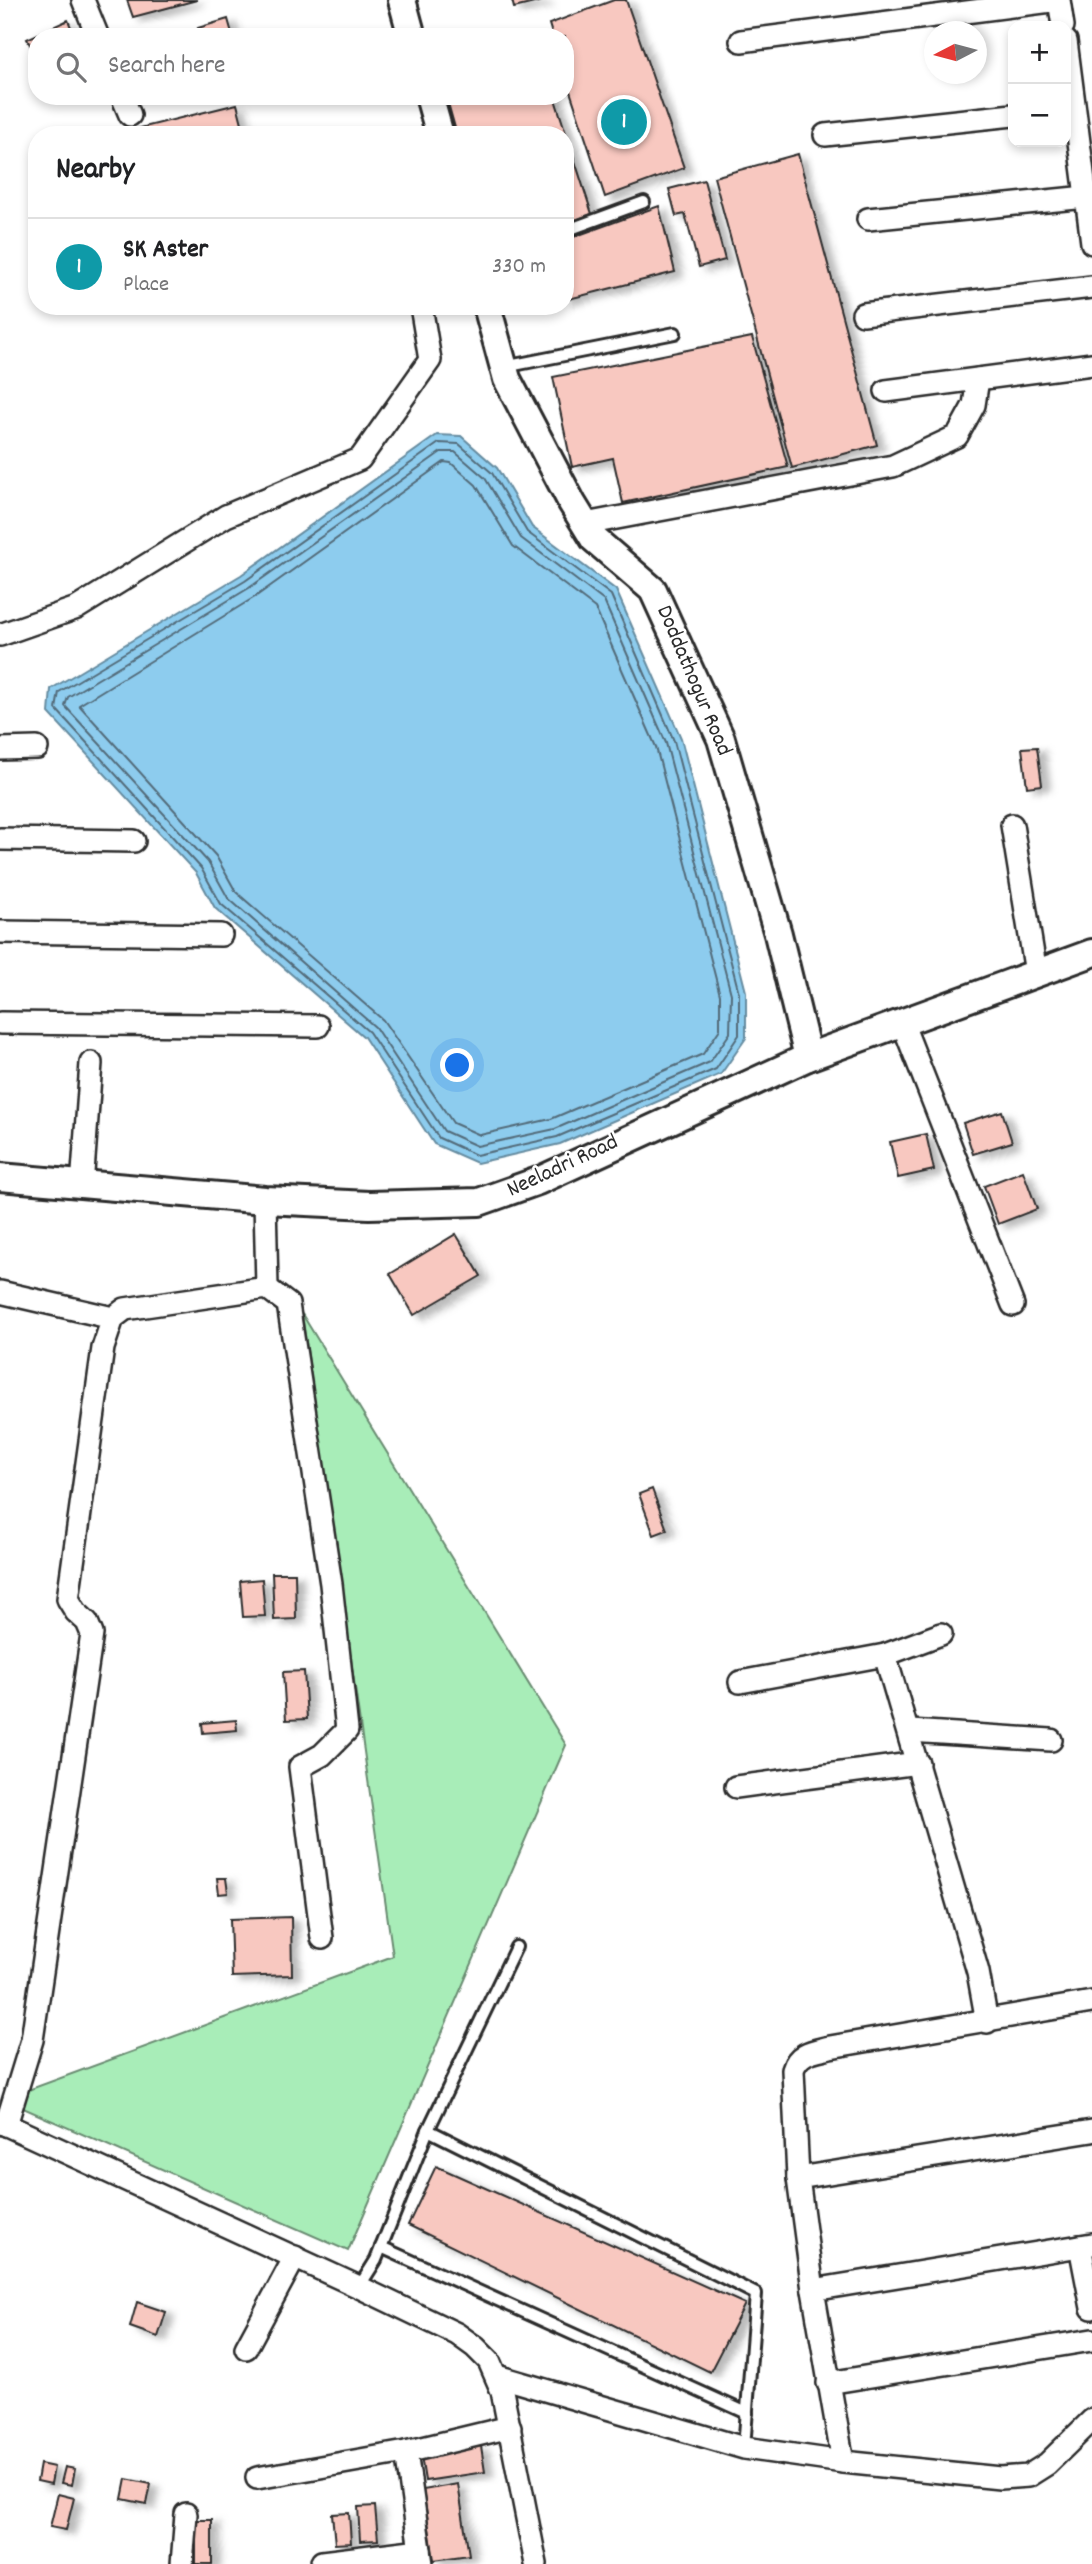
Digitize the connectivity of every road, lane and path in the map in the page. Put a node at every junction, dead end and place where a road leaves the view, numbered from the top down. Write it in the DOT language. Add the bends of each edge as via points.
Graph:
graph roads {
  1 [pos="83,0"];
  2 [pos="402,0"];
  3 [pos="1062,21"];
  4 [pos="94,28"];
  5 [pos="410,28"];
  6 [pos="741,41"];
  7 [pos="432,105"];
  8 [pos="1071,114"];
  9 [pos="1008,116"];
  10 [pos="437,126"];
  11 [pos="825,135"];
  12 [pos="1086,197"];
  13 [pos="643,202"];
  14 [pos="869,219"];
  15 [pos="574,228"];
  16 [pos="1092,243"];
  17 [pos="1092,287"];
  18 [pos="863,313"];
  19 [pos="422,315"];
  20 [pos="490,315"];
  21 [pos="675,333"];
  22 [pos="1092,364"];
  23 [pos="504,367"];
  24 [pos="978,379"];
  25 [pos="886,391"];
  26 [pos="585,524"];
  27 [pos="0,635"];
  28 [pos="37,748"];
  29 [pos="0,749"];
  30 [pos="1012,825"];
  31 [pos="0,839"];
  32 [pos="134,841"];
  33 [pos="0,932"];
  34 [pos="221,935"];
  35 [pos="1092,953"];
  36 [pos="1036,973"];
  37 [pos="0,1023"];
  38 [pos="901,1023"];
  39 [pos="318,1026"];
  40 [pos="808,1057"];
  41 [pos="90,1063"];
  42 [pos="0,1177"];
  43 [pos="82,1186"];
  44 [pos="265,1200"];
  45 [pos="267,1288"];
  46 [pos="0,1292"];
  47 [pos="1013,1304"];
  48 [pos="113,1318"];
  49 [pos="941,1634"];
  50 [pos="886,1655"];
  51 [pos="740,1682"];
  52 [pos="910,1731"];
  53 [pos="1051,1740"];
  54 [pos="918,1763"];
  55 [pos="736,1787"];
  56 [pos="321,1938"];
  57 [pos="516,1947"];
  58 [pos="1092,2002"];
  59 [pos="987,2022"];
  60 [pos="3,2123"];
  61 [pos="428,2130"];
  62 [pos="1092,2131"];
  63 [pos="798,2178"];
  64 [pos="1086,2245"];
  65 [pos="381,2247"];
  66 [pos="295,2257"];
  67 [pos="359,2287"];
  68 [pos="813,2290"];
  69 [pos="1092,2308"];
  70 [pos="1092,2340"];
  71 [pos="246,2348"];
  72 [pos="497,2376"];
  73 [pos="828,2383"];
  74 [pos="747,2413"];
  75 [pos="1092,2420"];
  76 [pos="510,2427"];
  77 [pos="744,2448"];
  78 [pos="406,2452"];
  79 [pos="843,2462"];
  80 [pos="257,2478"];
  81 [pos="186,2514"];
  82 [pos="421,2557"];
  83 [pos="322,2562"];
  84 [pos="182,2564"];
  85 [pos="536,2564"];
  1 -- 4 [label="street"];
  2 -- 5 [label="street"];
  3 -- 6 [label="street" via="1059,0"];
  7 -- 10 [label="street"];
  8 -- 12 [label="street"];
  9 -- 11 [label="street"];
  12 -- 14 [label="street"];
  12 -- 16 [label="street"];
  13 -- 15 [label="lane"];
  17 -- 18 [label="street"];
  19 -- 27 [label="street" via="430,360 360,459 226,516 77,608"];
  20 -- 23 [label="street, Doddathogur Road"];
  21 -- 23 [label="lane"];
  22 -- 24 [label="street"];
  23 -- 26 [label="street, Doddathogur Road"];
  24 -- 25 [label="street"];
  24 -- 26 [label="street" via="974,405 957,436 893,466"];
  26 -- 40 [label="street, Doddathogur Road" via="594,539 653,590 721,739 778,934"];
  28 -- 29 [label="street"];
  30 -- 36 [label="street"];
  31 -- 32 [label="street"];
  33 -- 34 [label="street"];
  35 -- 36 [label="street, Neeladri Road"];
  36 -- 38 [label="street, Neeladri Road"];
  37 -- 39 [label="street"];
  38 -- 40 [label="street, Neeladri Road"];
  38 -- 47 [label="street"];
  40 -- 44 [label="street, Neeladri Road" via="538,1181 479,1202 369,1205"];
  41 -- 43 [label="street"];
  42 -- 43 [label="street, Neeladri Road"];
  43 -- 44 [label="street, Neeladri Road"];
  44 -- 45 [label="street"];
  45 -- 48 [label="street" via="150,1304 125,1309"];
  45 -- 56 [label="street" via="288,1304 331,1584 347,1730 322,1755 300,1767"];
  46 -- 48 [label="street"];
  48 -- 60 [label="street" via="103,1348 68,1599 92,1634 32,2040"];
  49 -- 50 [label="street"];
  50 -- 51 [label="street"];
  50 -- 52 [label="street"];
  52 -- 53 [label="street"];
  52 -- 54 [label="street"];
  54 -- 55 [label="street"];
  54 -- 59 [label="street" via="978,1972"];
  57 -- 61 [label="lane"];
  58 -- 59 [label="street"];
  59 -- 63 [label="street" via="830,2047 796,2060"];
  60 -- 66 [label="street"];
  61 -- 65 [label="lane"];
  61 -- 74 [label="lane" via="756,2294"];
  62 -- 63 [label="street"];
  63 -- 68 [label="street"];
  64 -- 68 [label="street"];
  64 -- 69 [label="street"];
  65 -- 67 [label="lane"];
  65 -- 74 [label="lane"];
  66 -- 67 [label="street"];
  66 -- 71 [label="street"];
  67 -- 72 [label="street" via="457,2334 489,2361"];
  68 -- 73 [label="street"];
  70 -- 73 [label="street"];
  72 -- 76 [label="street"];
  72 -- 77 [label="street"];
  73 -- 79 [label="street"];
  74 -- 77 [label="lane"];
  75 -- 79 [label="street" via="1028,2476 1000,2478"];
  76 -- 78 [label="street"];
  76 -- 85 [label="street"];
  77 -- 79 [label="street"];
  78 -- 80 [label="street"];
  78 -- 82 [label="street"];
  81 -- 84 [label="street"];
  82 -- 83 [label="street"];
}
